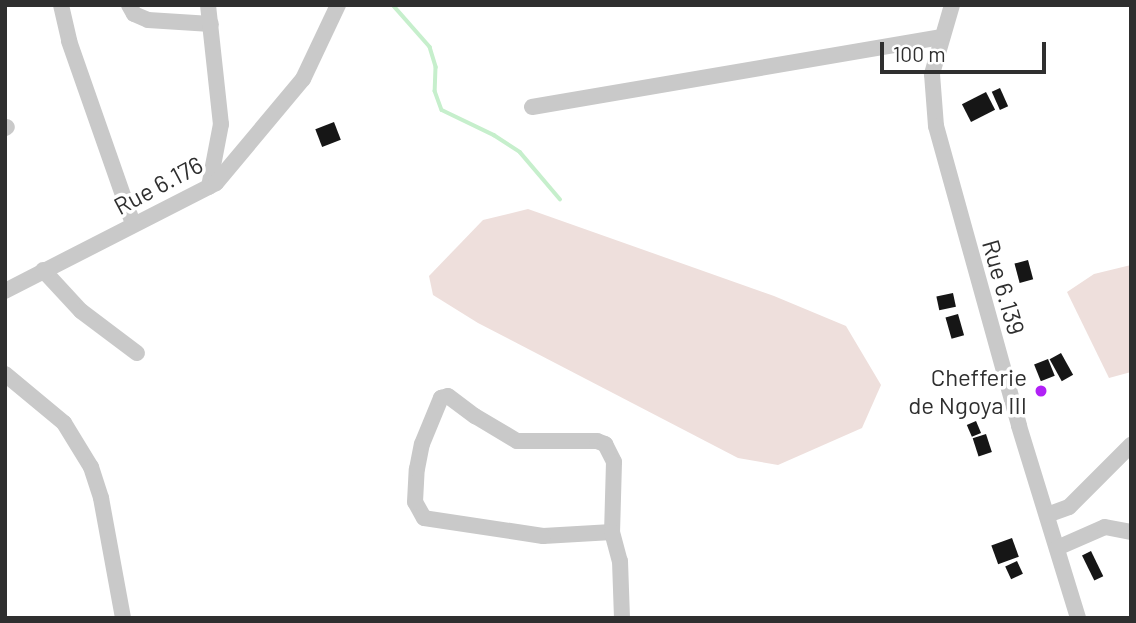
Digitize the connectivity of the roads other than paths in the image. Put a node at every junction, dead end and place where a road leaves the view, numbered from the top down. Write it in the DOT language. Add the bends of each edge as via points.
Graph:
graph roads {
  1 [pos="61,5"];
  2 [pos="129,5"];
  3 [pos="208,5"];
  4 [pos="338,5"];
  5 [pos="952,5"];
  6 [pos="211,24"];
  7 [pos="942,37"];
  8 [pos="531,107"];
  9 [pos="209,187"];
  10 [pos="133,224"];
  11 [pos="43,270"];
  12 [pos="5,291"];
  13 [pos="137,353"];
  14 [pos="5,374"];
  15 [pos="1131,445"];
  16 [pos="1046,515"];
  17 [pos="611,532"];
  18 [pos="1131,532"];
  19 [pos="1057,548"];
  20 [pos="123,618"];
  21 [pos="622,618"];
  22 [pos="1078,618"];
  1 -- 10 [label="street" via="69,41"];
  2 -- 6 [label="street" via="134,14 148,20"];
  3 -- 6 [label="street"];
  4 -- 9 [label="street, Rue 6.176" via="303,79"];
  5 -- 7 [label="street, Rue 6.139"];
  6 -- 9 [label="street" via="222,124"];
  7 -- 8 [label="street"];
  7 -- 16 [label="street, Rue 6.139" via="932,74 936,126"];
  9 -- 10 [label="street, Rue 6.176"];
  10 -- 11 [label="street, Rue 6.176"];
  11 -- 12 [label="street, Rue 6.176"];
  11 -- 13 [label="street" via="81,312"];
  14 -- 20 [label="street" via="64,424 91,467"];
  15 -- 16 [label="street" via="1069,507"];
  16 -- 19 [label="street, Rue 6.139"];
  17 -- 17 [label="street" via="614,462 606,444 517,441 448,396 441,398 422,444 416,479 415,502 424,519 543,536"];
  17 -- 21 [label="street" via="620,561"];
  18 -- 19 [label="street" via="1105,527"];
  19 -- 22 [label="street, Rue 6.139"];
}
